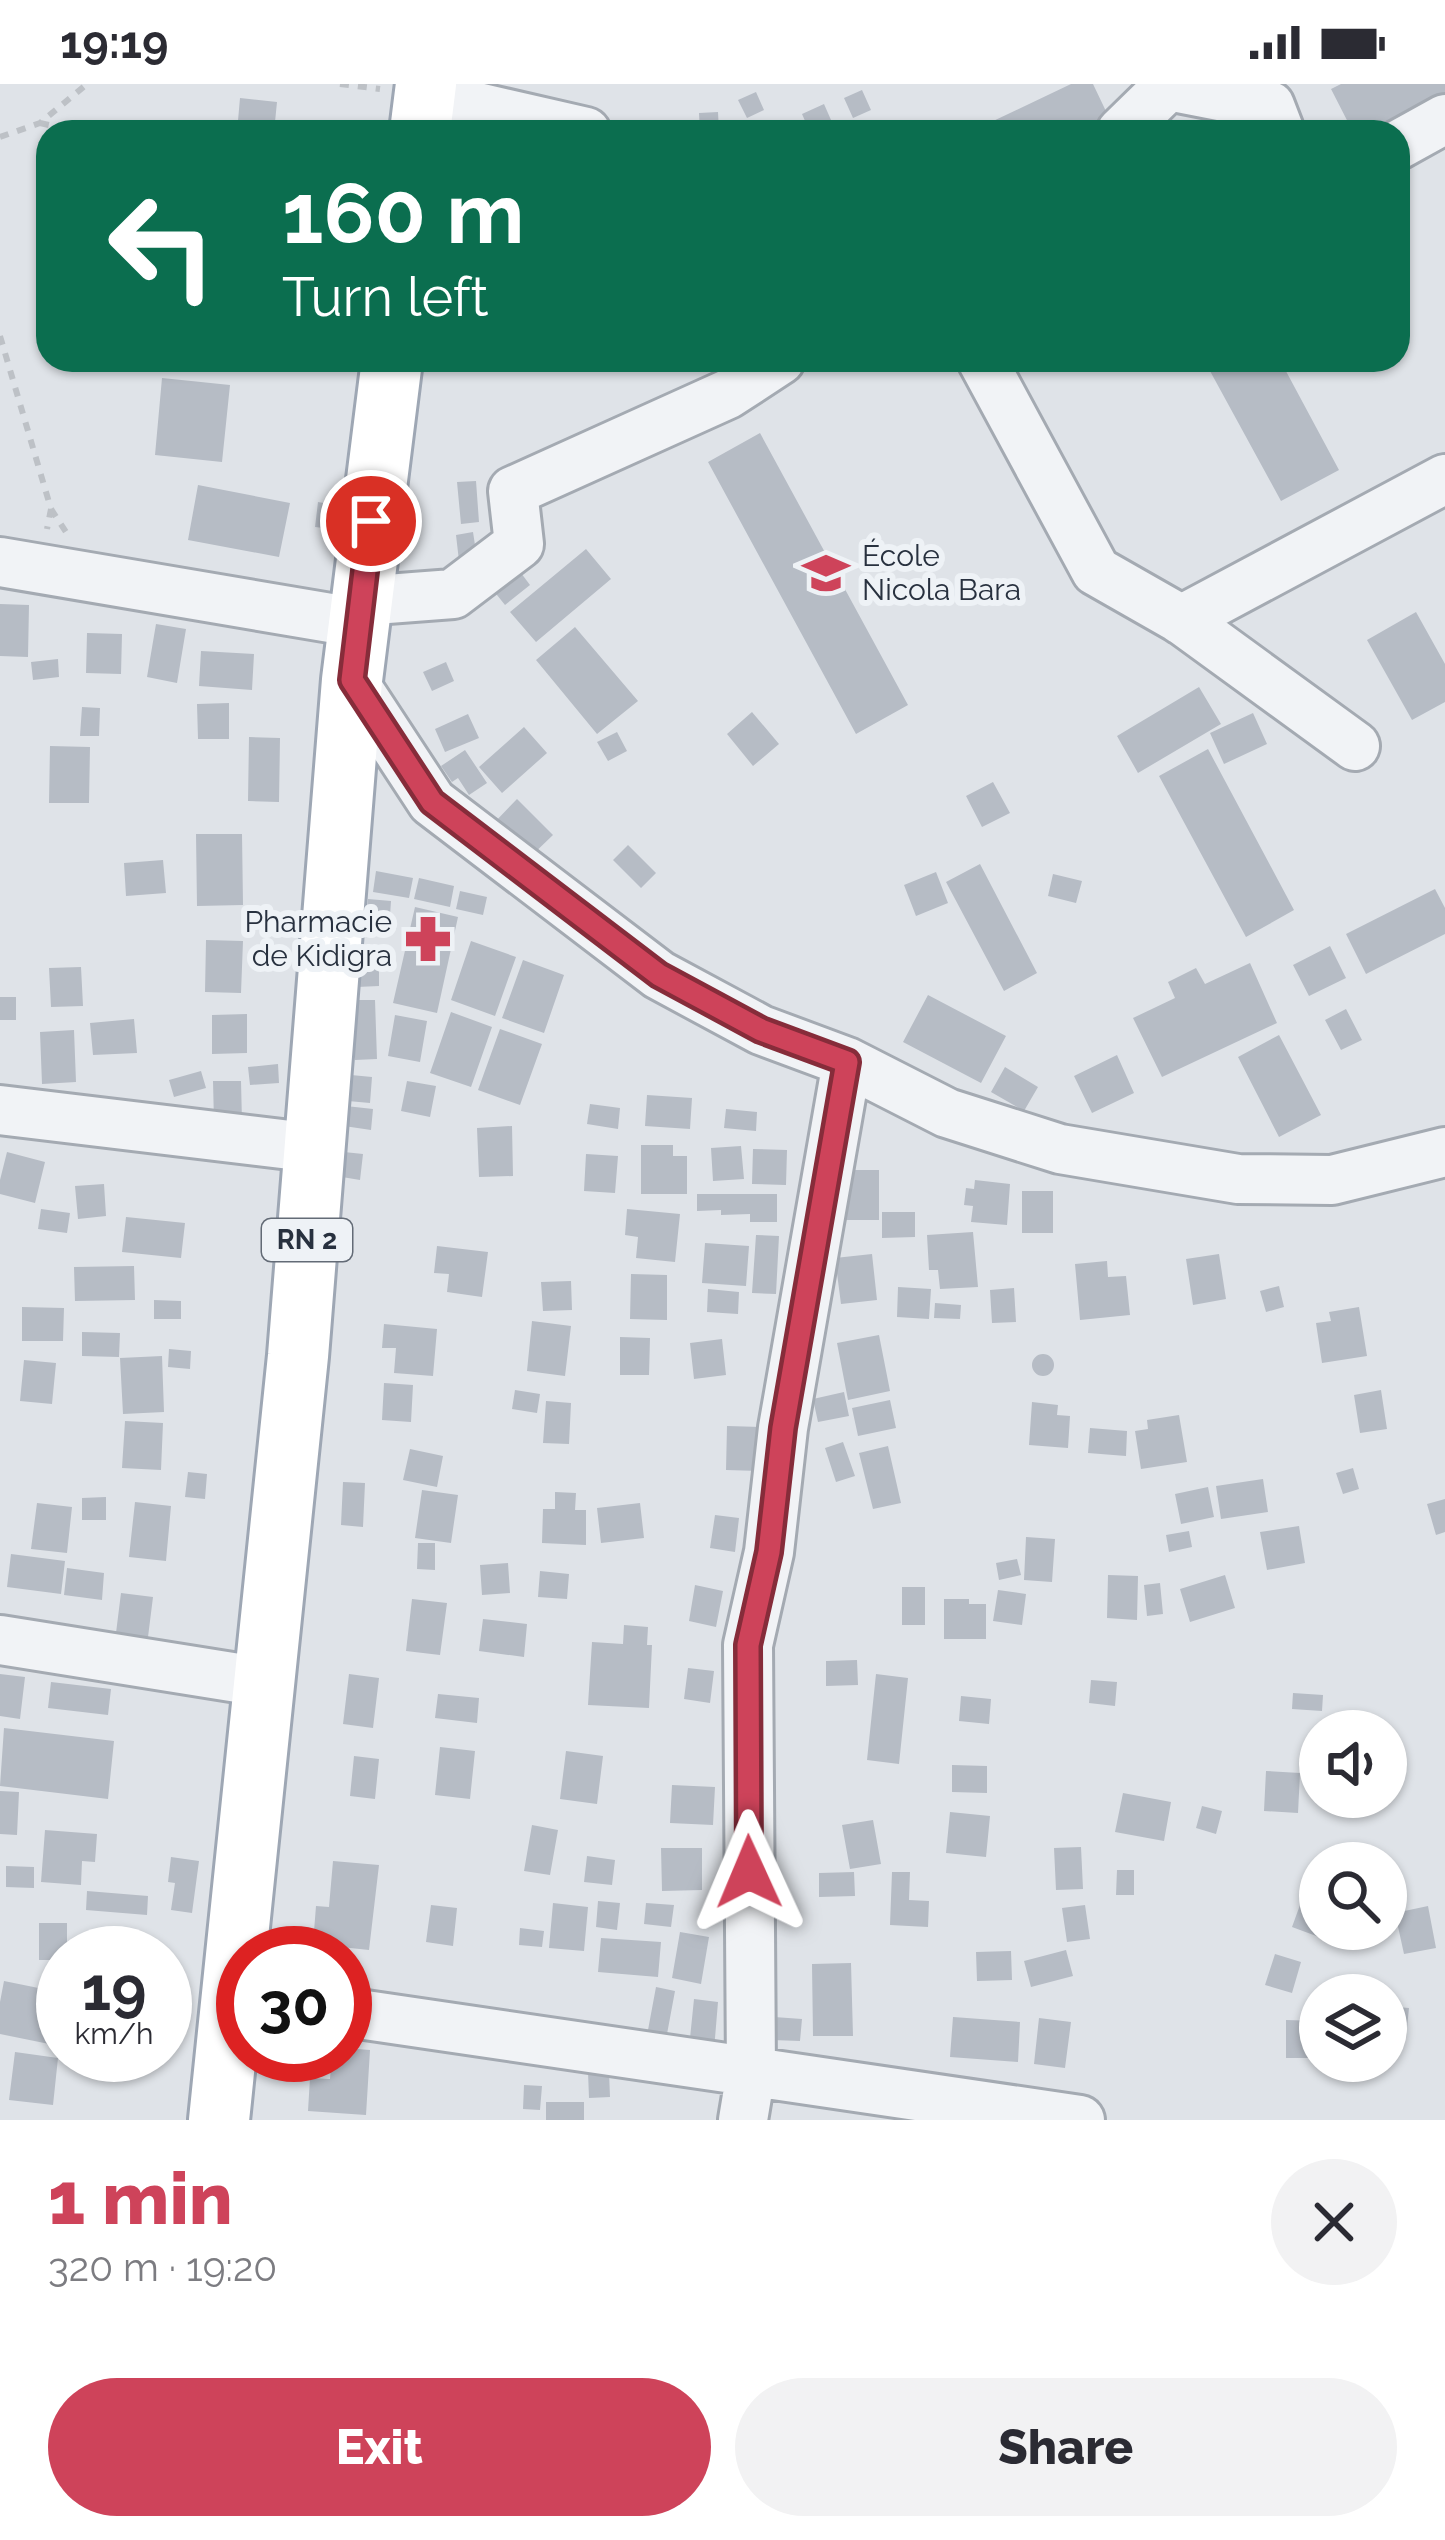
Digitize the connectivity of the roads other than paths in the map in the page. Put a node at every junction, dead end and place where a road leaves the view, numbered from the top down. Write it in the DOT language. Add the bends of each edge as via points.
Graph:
graph roads {
  1 [pos="424,104"];
  2 [pos="1445,119"];
  3 [pos="517,120"];
  4 [pos="1133,120"];
  5 [pos="1275,120"];
  6 [pos="1410,138"];
  7 [pos="391,372"];
  8 [pos="762,372"];
  9 [pos="988,372"];
  10 [pos="1445,479"];
  11 [pos="20,565"];
  12 [pos="1181,620"];
  13 [pos="358,634"];
  14 [pos="1355,746"];
  15 [pos="847,1062"];
  16 [pos="0,1110"];
  17 [pos="314,1148"];
  18 [pos="1445,1152"];
  19 [pos="0,1640"];
  20 [pos="263,1682"];
  21 [pos="243,1926"];
  22 [pos="372,2016"];
  23 [pos="751,2072"];
  24 [pos="225,2082"];
  25 [pos="219,2120"];
  26 [pos="742,2120"];
  27 [pos="1080,2120"];
  1 -- 3 [label="street"];
  2 -- 6 [label="street"];
  4 -- 5 [label="street" via="1168,86 1270,106"];
  7 -- 13 [label="main road, RN 2"];
  8 -- 13 [label="street" via="513,491 519,544 452,594"];
  9 -- 12 [label="street" via="1096,571"];
  10 -- 12 [label="street"];
  11 -- 13 [label="street"];
  12 -- 14 [label="street"];
  13 -- 15 [label="street" via="432,802 659,975 761,1030"];
  13 -- 17 [label="main road, RN 2"];
  15 -- 18 [label="street" via="947,1113 1060,1148 1238,1179 1332,1180"];
  15 -- 23 [label="street" via="748,1645"];
  16 -- 17 [label="street"];
  17 -- 20 [label="main road, RN 2"];
  19 -- 20 [label="street"];
  20 -- 21 [label="main road, RN 2"];
  22 -- 23 [label="street"];
  23 -- 26 [label="street"];
  23 -- 27 [label="street"];
  24 -- 25 [label="main road, RN 2"];
}
